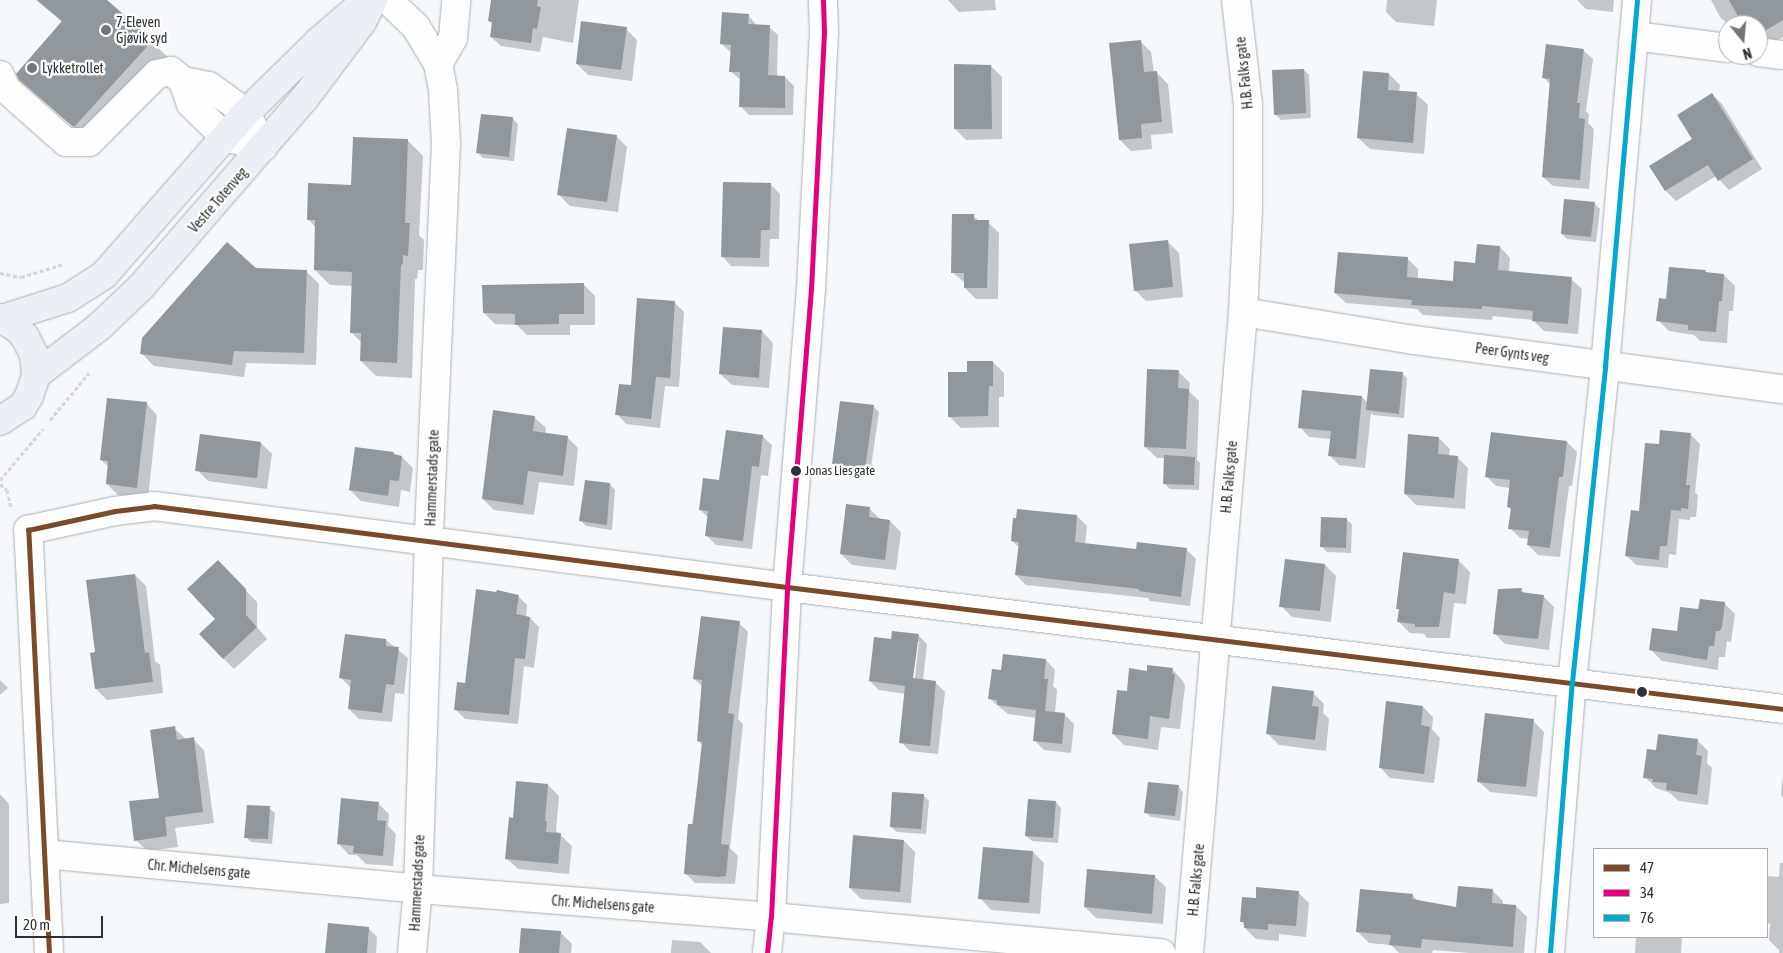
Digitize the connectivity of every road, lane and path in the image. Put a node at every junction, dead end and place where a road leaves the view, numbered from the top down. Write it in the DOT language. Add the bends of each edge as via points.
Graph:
graph roads {
  1 [pos="367,0"];
  2 [pos="373,0"];
  3 [pos="388,0"];
  4 [pos="456,0"];
  5 [pos="823,0"];
  6 [pos="1236,0"];
  7 [pos="1637,0"];
  8 [pos="1635,36"];
  9 [pos="1718,47"];
  10 [pos="1768,53"];
  11 [pos="1783,55"];
  12 [pos="438,64"];
  13 [pos="0,75"];
  14 [pos="183,81"];
  15 [pos="246,113"];
  16 [pos="225,136"];
  17 [pos="263,147"];
  18 [pos="69,266"];
  19 [pos="0,273"];
  20 [pos="1242,312"];
  21 [pos="1,318"];
  22 [pos="1605,366"];
  23 [pos="91,371"];
  24 [pos="36,374"];
  25 [pos="1783,389"];
  26 [pos="0,421"];
  27 [pos="0,480"];
  28 [pos="0,484"];
  29 [pos="21,522"];
  30 [pos="430,540"];
  31 [pos="786,587"];
  32 [pos="1216,640"];
  33 [pos="1572,682"];
  34 [pos="1783,709"];
  35 [pos="44,854"];
  36 [pos="418,889"];
  37 [pos="771,917"];
  38 [pos="49,953"];
  39 [pos="412,953"];
  40 [pos="767,953"];
  41 [pos="1161,953"];
  42 [pos="1189,953"];
  43 [pos="1550,953"];
  1 -- 15 [label="main road" via="319,41"];
  2 -- 17 [label="main road, Vestre Totenveg" via="345,45"];
  3 -- 12 [label="street, Hammerstads gate" via="416,27"];
  4 -- 12 [label="street" via="453,38"];
  5 -- 31 [label="street" via="811,289"];
  6 -- 20 [label="street, H.B. Falks gate" via="1248,105 1248,209"];
  7 -- 8 [label="street"];
  8 -- 9 [label="street"];
  8 -- 22 [label="street"];
  10 -- 11 [label="street"];
  12 -- 30 [label="street, Hammerstads gate" via="444,90 446,143"];
  13 -- 14 [label="street" via="6,89 66,142 89,142 156,74 170,70"];
  14 -- 15 [label="street" via="210,86"];
  14 -- 16 [label="street" via="191,104"];
  15 -- 16 [label="main road"];
  15 -- 17 [label="street"];
  16 -- 17 [label="street"];
  16 -- 21 [label="main road" via="104,275 68,298"];
  17 -- 24 [label="main road, Vestre Totenveg" via="142,287 100,326"];
  18 -- 19 [label="path" via="64,264 21,277"];
  20 -- 22 [label="street, Peer Gynts veg"];
  20 -- 32 [label="street, H.B. Falks gate"];
  21 -- 24 [label="main road" via="18,330 30,346"];
  22 -- 25 [label="street, Peer Gynts veg"];
  22 -- 33 [label="street"];
  23 -- 27 [label="path"];
  24 -- 26 [label="main road" via="23,406"];
  28 -- 29 [label="path" via="7,490"];
  29 -- 30 [label="street" via="154,506"];
  29 -- 35 [label="street"];
  30 -- 31 [label="street"];
  30 -- 36 [label="street, Hammerstads gate"];
  31 -- 32 [label="street"];
  31 -- 37 [label="street"];
  32 -- 33 [label="street"];
  32 -- 42 [label="street, H.B. Falks gate"];
  33 -- 34 [label="street"];
  33 -- 43 [label="street"];
  35 -- 36 [label="street, Chr. Michelsens gate"];
  35 -- 38 [label="street"];
  36 -- 37 [label="street, Chr. Michelsens gate"];
  36 -- 39 [label="street, Hammerstads gate"];
  37 -- 40 [label="street"];
  37 -- 41 [label="street, Chr. Michelsens gate"];
}
